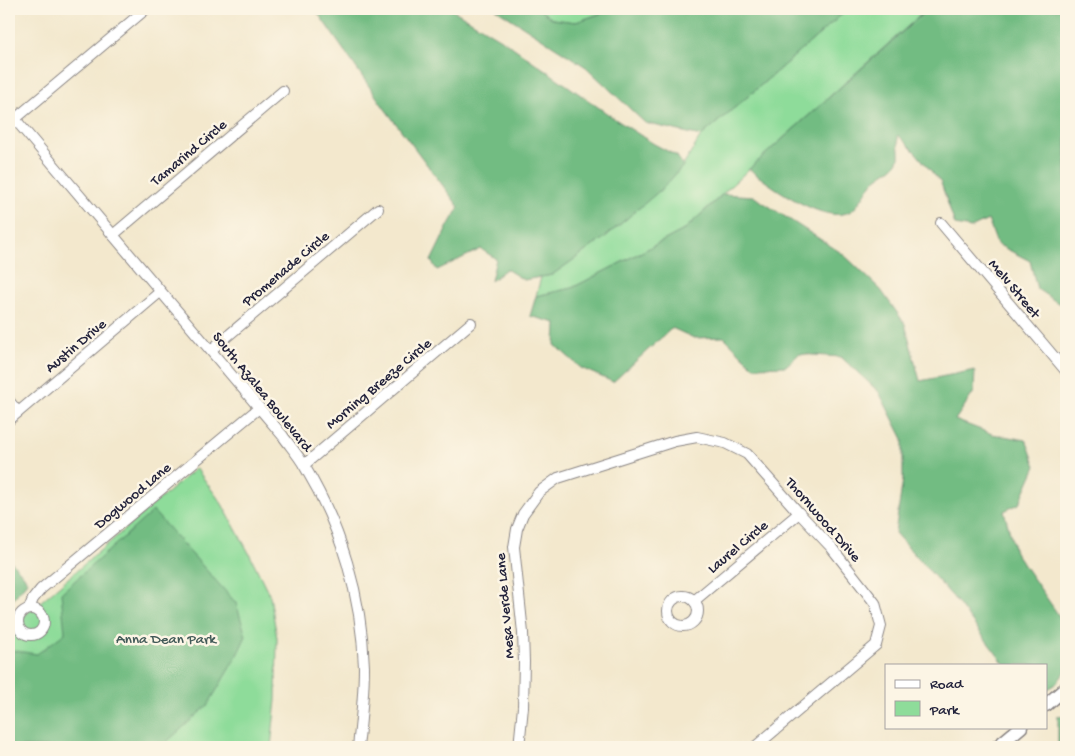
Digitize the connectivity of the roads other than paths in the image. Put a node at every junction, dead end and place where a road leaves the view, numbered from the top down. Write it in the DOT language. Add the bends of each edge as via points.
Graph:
graph roads {
  1 [pos="146,9"];
  2 [pos="283,91"];
  3 [pos="12,116"];
  4 [pos="378,209"];
  5 [pos="941,223"];
  6 [pos="113,236"];
  7 [pos="160,292"];
  8 [pos="471,323"];
  9 [pos="211,350"];
  10 [pos="1066,371"];
  11 [pos="9,401"];
  12 [pos="259,408"];
  13 [pos="18,412"];
  14 [pos="9,420"];
  15 [pos="304,465"];
  16 [pos="558,478"];
  17 [pos="799,513"];
  18 [pos="694,601"];
  19 [pos="29,608"];
  20 [pos="1066,688"];
  21 [pos="1048,704"];
  22 [pos="1020,728"];
  23 [pos="360,747"];
  24 [pos="519,747"];
  25 [pos="755,747"];
  26 [pos="998,747"];
  1 -- 3 [label="street"];
  2 -- 6 [label="street, Tamarind Circle"];
  3 -- 6 [label="street, South Azalea Boulevard"];
  4 -- 9 [label="street, Promenade Circle"];
  5 -- 10 [label="street, Melv Street"];
  6 -- 7 [label="street, South Azalea Boulevard"];
  7 -- 9 [label="street, South Azalea Boulevard"];
  7 -- 13 [label="street, Austin Drive"];
  8 -- 15 [label="street, Morning Breeze Circle"];
  9 -- 12 [label="street, South Azalea Boulevard"];
  11 -- 13 [label="street"];
  12 -- 15 [label="street, South Azalea Boulevard"];
  12 -- 19 [label="street, Dogwood Lane" via="41,589"];
  13 -- 14 [label="street, Austin Drive"];
  15 -- 23 [label="street, South Azalea Boulevard" via="333,521 357,601 364,667"];
  16 -- 17 [label="street, Thornwood Drive" via="697,437 725,443 747,454"];
  16 -- 24 [label="street, Mesa Verde Lane" via="528,506 515,539 524,662"];
  17 -- 18 [label="street, Laurel Circle"];
  17 -- 25 [label="street, Thornwood Drive" via="831,547 875,603 881,626 876,645"];
  20 -- 21 [label="street"];
  22 -- 26 [label="street"];
}
